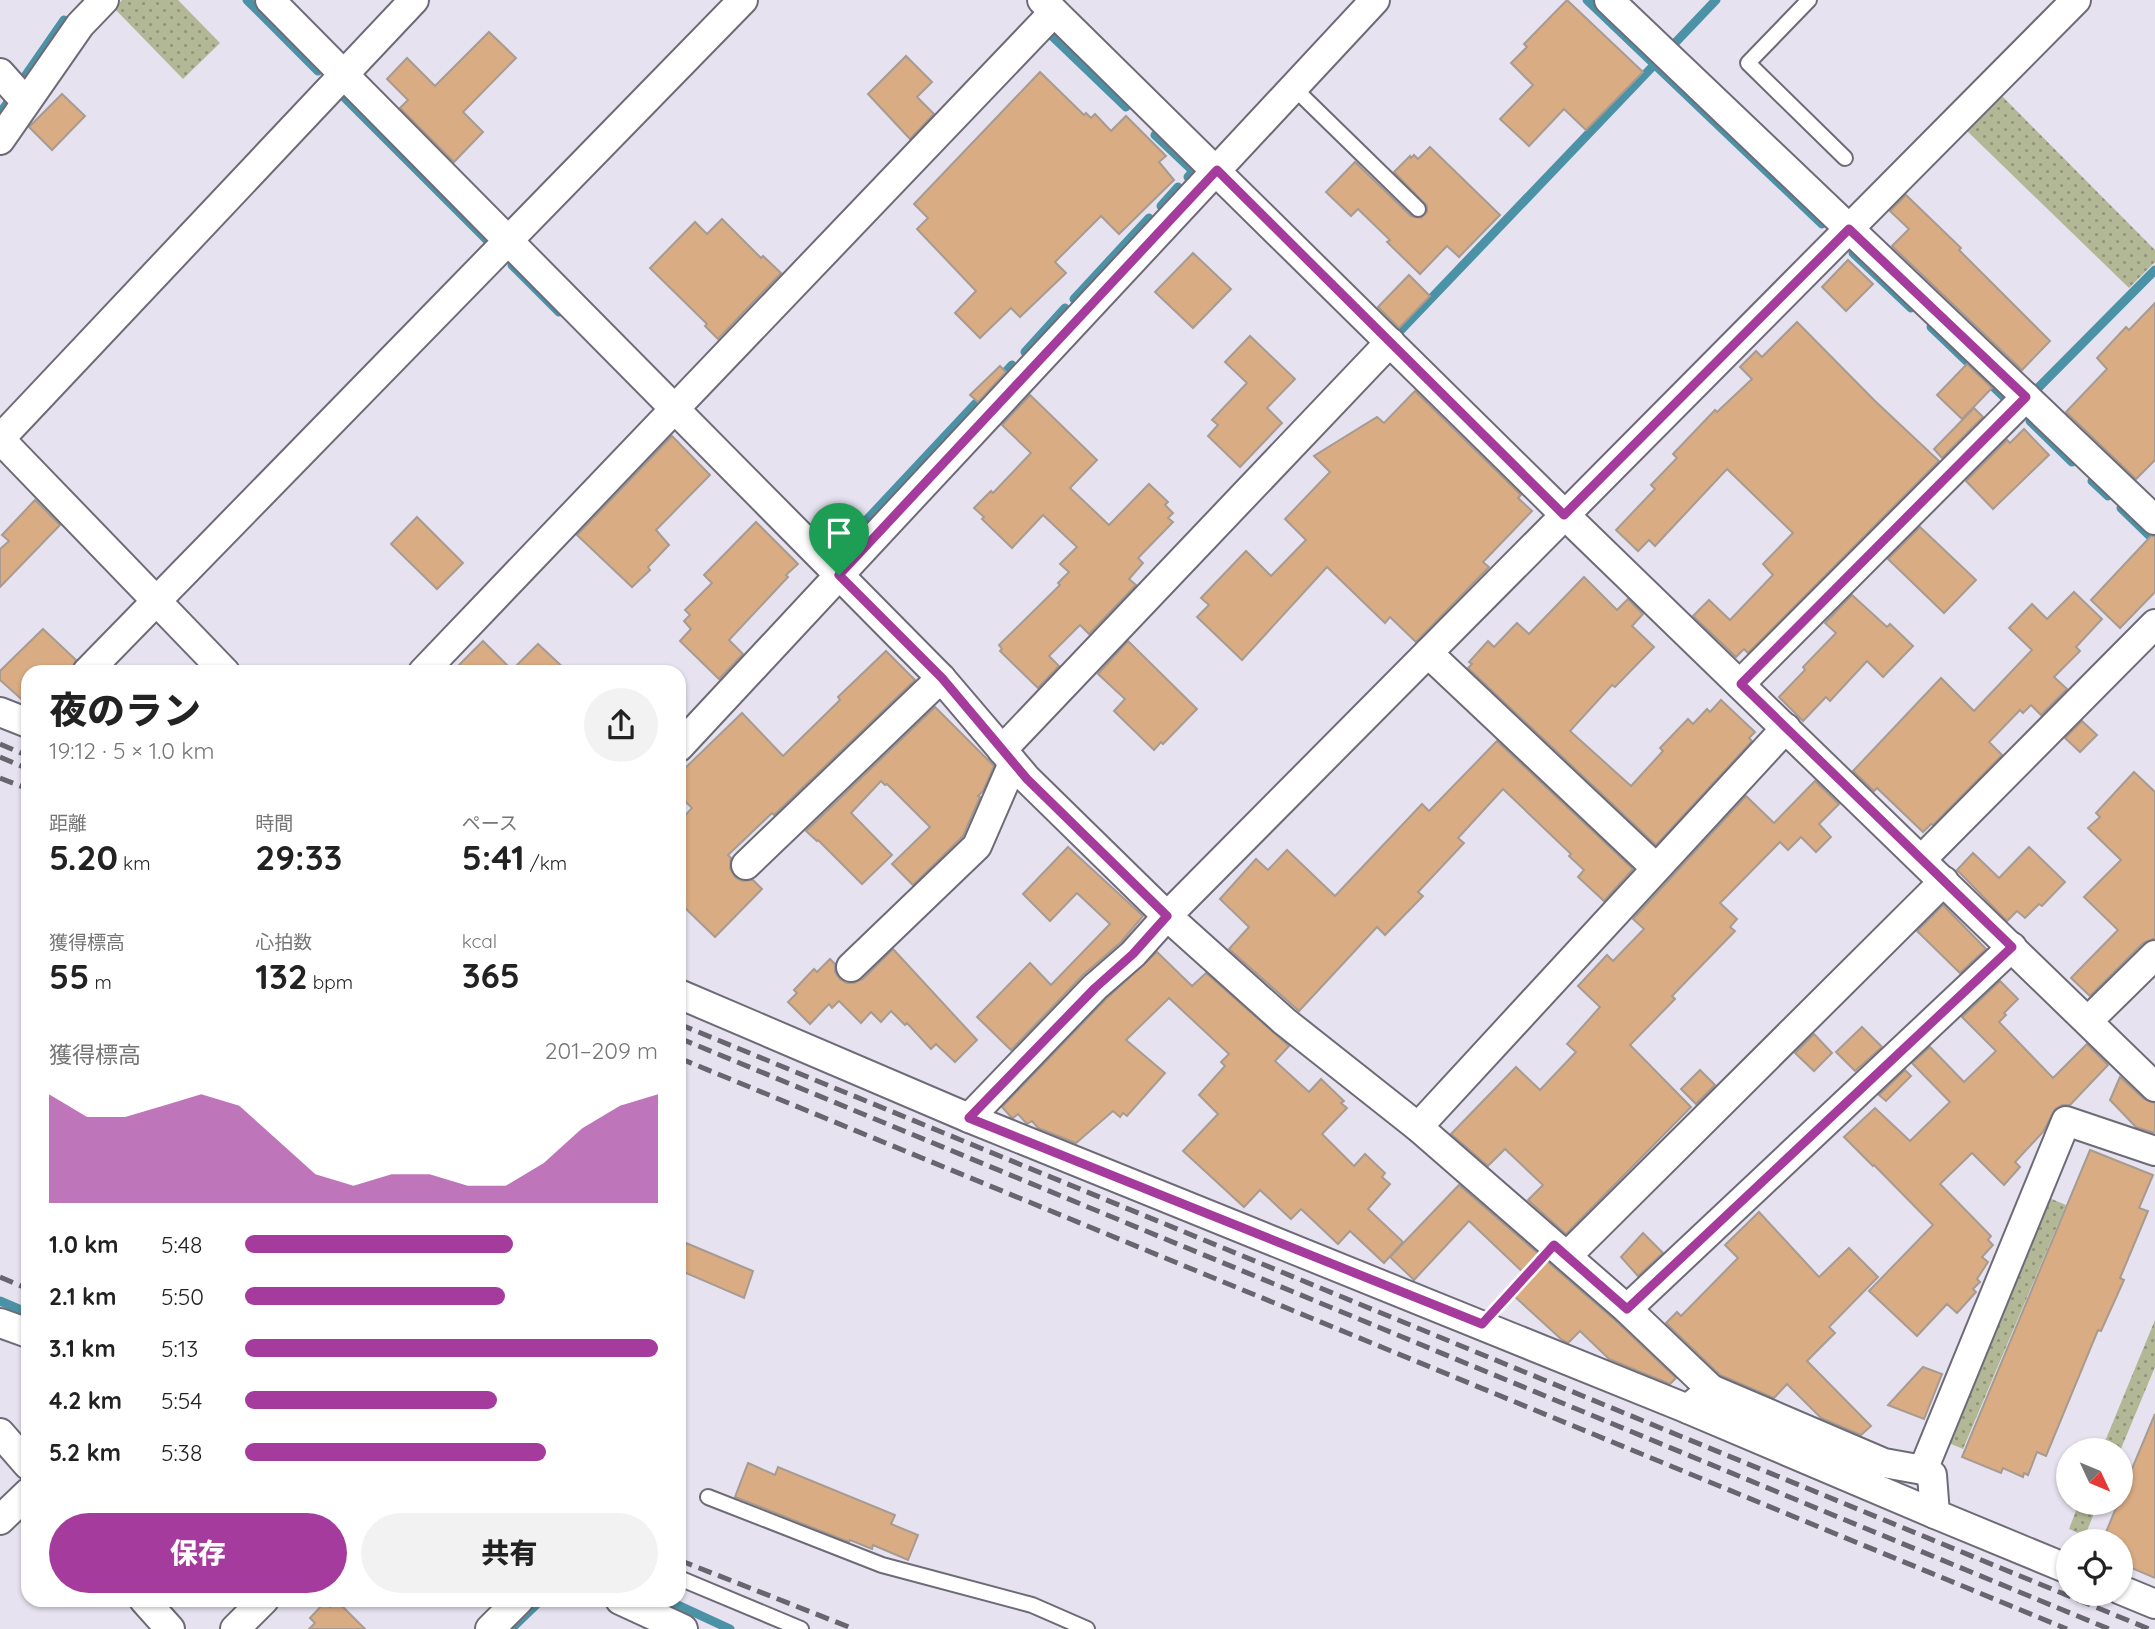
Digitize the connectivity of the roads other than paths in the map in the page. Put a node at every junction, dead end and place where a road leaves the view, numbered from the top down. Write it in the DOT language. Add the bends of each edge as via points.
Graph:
graph roads {
  1 [pos="104,0"];
  2 [pos="270,0"];
  3 [pos="414,0"];
  4 [pos="743,0"];
  5 [pos="1375,0"];
  6 [pos="1609,0"];
  7 [pos="1809,0"];
  8 [pos="2076,0"];
  9 [pos="1048,6"];
  10 [pos="0,73"];
  11 [pos="344,74"];
  12 [pos="1294,88"];
  13 [pos="26,102"];
  14 [pos="0,140"];
  15 [pos="1845,158"];
  16 [pos="1217,170"];
  17 [pos="1418,209"];
  18 [pos="1849,229"];
  19 [pos="508,240"];
  20 [pos="1391,342"];
  21 [pos="2026,397"];
  22 [pos="675,409"];
  23 [pos="0,439"];
  24 [pos="1564,515"];
  25 [pos="2155,520"];
  26 [pos="839,575"];
  27 [pos="156,600"];
  28 [pos="2155,624"];
  29 [pos="1428,653"];
  30 [pos="93,665"];
  31 [pos="218,665"];
  32 [pos="430,665"];
  33 [pos="942,678"];
  34 [pos="1741,684"];
  35 [pos="0,712"];
  36 [pos="21,720"];
  37 [pos="1786,728"];
  38 [pos="686,739"];
  39 [pos="1008,757"];
  40 [pos="1922,859"];
  41 [pos="746,865"];
  42 [pos="1656,868"];
  43 [pos="1944,881"];
  44 [pos="1167,916"];
  45 [pos="2012,947"];
  46 [pos="2155,955"];
  47 [pos="851,967"];
  48 [pos="686,997"];
  49 [pos="2088,1021"];
  50 [pos="2155,1087"];
  51 [pos="969,1118"];
  52 [pos="1418,1127"];
  53 [pos="2155,1150"];
  54 [pos="1560,1251"];
  55 [pos="1627,1309"];
  56 [pos="0,1323"];
  57 [pos="21,1331"];
  58 [pos="1711,1389"];
  59 [pos="1688,1409"];
  60 [pos="0,1433"];
  61 [pos="21,1457"];
  62 [pos="1923,1470"];
  63 [pos="708,1497"];
  64 [pos="21,1500"];
  65 [pos="1934,1514"];
  66 [pos="0,1520"];
  67 [pos="2056,1564"];
  68 [pos="686,1581"];
  69 [pos="2133,1596"];
  70 [pos="2155,1604"];
  71 [pos="150,1607"];
  72 [pos="257,1607"];
  73 [pos="512,1607"];
  74 [pos="635,1607"];
  75 [pos="170,1629"];
  76 [pos="235,1629"];
  77 [pos="489,1629"];
  78 [pos="683,1629"];
  79 [pos="801,1629"];
  80 [pos="1087,1629"];
  1 -- 13 [label="street" via="80,25"];
  2 -- 11 [label="street"];
  3 -- 11 [label="street"];
  4 -- 19 [label="street"];
  5 -- 12 [label="street"];
  6 -- 18 [label="street"];
  7 -- 15 [label="lane" via="1748,63"];
  8 -- 18 [label="street"];
  9 -- 16 [label="street"];
  9 -- 22 [label="street"];
  10 -- 13 [label="street"];
  11 -- 19 [label="street"];
  11 -- 23 [label="street"];
  12 -- 16 [label="street"];
  12 -- 17 [label="lane"];
  13 -- 14 [label="street"];
  16 -- 20 [label="street"];
  16 -- 26 [label="street"];
  18 -- 21 [label="street"];
  18 -- 24 [label="street"];
  19 -- 22 [label="street"];
  19 -- 27 [label="street"];
  20 -- 24 [label="street"];
  20 -- 39 [label="street"];
  21 -- 25 [label="street"];
  21 -- 34 [label="street"];
  22 -- 26 [label="street"];
  22 -- 32 [label="street"];
  23 -- 27 [label="street"];
  24 -- 29 [label="street"];
  24 -- 34 [label="street"];
  26 -- 33 [label="street"];
  26 -- 38 [label="street"];
  27 -- 30 [label="street"];
  27 -- 31 [label="street"];
  28 -- 40 [label="street"];
  29 -- 42 [label="street"];
  29 -- 44 [label="street"];
  33 -- 39 [label="street"];
  33 -- 41 [label="street"];
  34 -- 37 [label="street"];
  35 -- 36 [label="street"];
  37 -- 40 [label="street"];
  37 -- 42 [label="street"];
  39 -- 44 [label="street"];
  39 -- 47 [label="street" via="977,846"];
  40 -- 43 [label="street"];
  42 -- 52 [label="street"];
  43 -- 45 [label="street"];
  43 -- 54 [label="street"];
  44 -- 51 [label="street"];
  44 -- 52 [label="street" via="1284,1021"];
  45 -- 49 [label="street"];
  45 -- 55 [label="street"];
  46 -- 49 [label="street"];
  48 -- 51 [label="street"];
  49 -- 50 [label="street"];
  51 -- 59 [label="street"];
  52 -- 54 [label="street"];
  53 -- 62 [label="street" via="2066,1121"];
  54 -- 55 [label="street"];
  55 -- 58 [label="street"];
  56 -- 57 [label="street"];
  58 -- 59 [label="street"];
  58 -- 62 [label="street" via="1884,1463"];
  59 -- 65 [label="street"];
  60 -- 61 [label="street"];
  62 -- 65 [label="street" via="1932,1475"];
  63 -- 80 [label="lane" via="882,1565 1032,1605"];
  64 -- 66 [label="street"];
  65 -- 67 [label="street"];
  68 -- 79 [label="lane"];
  69 -- 70 [label="street"];
  71 -- 75 [label="street"];
  72 -- 76 [label="street"];
  73 -- 77 [label="street"];
  74 -- 78 [label="street"];
}
